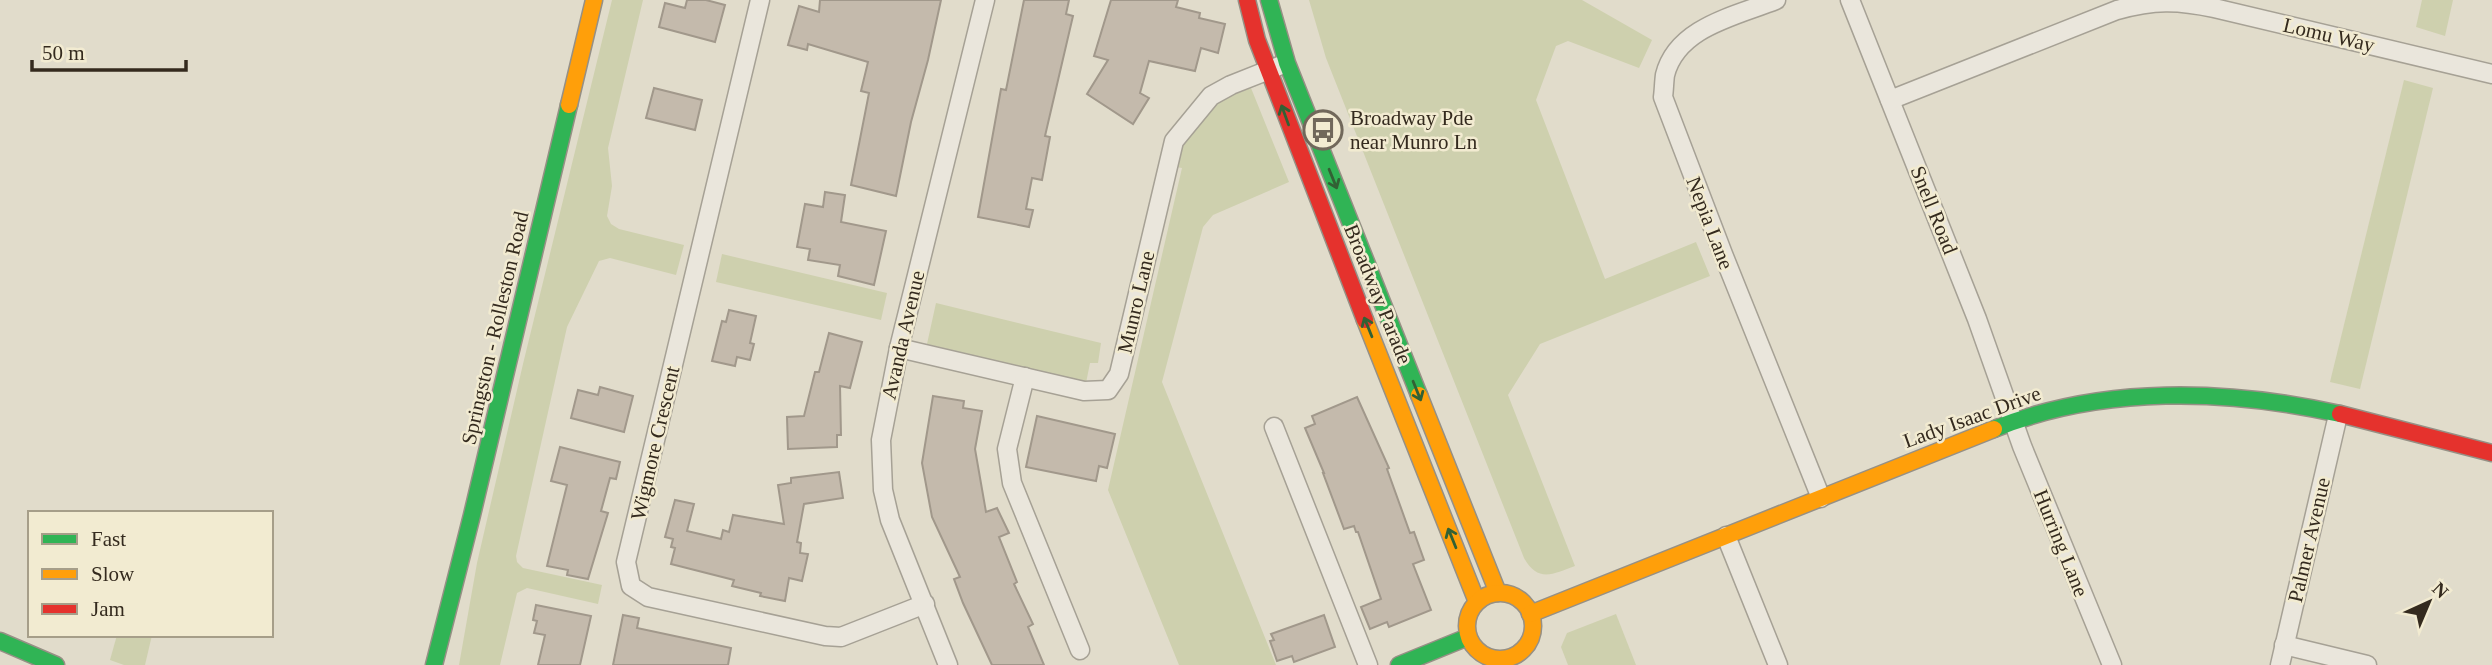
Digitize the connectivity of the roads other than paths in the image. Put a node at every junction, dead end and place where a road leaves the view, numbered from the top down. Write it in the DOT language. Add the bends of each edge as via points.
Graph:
graph roads {
  1 [pos="594,0"];
  2 [pos="760,0"];
  3 [pos="985,0"];
  4 [pos="1247,0"];
  5 [pos="1269,0"];
  6 [pos="1776,0"];
  7 [pos="1850,0"];
  8 [pos="2171,0"];
  9 [pos="1287,63"];
  10 [pos="1268,70"];
  11 [pos="2492,74"];
  12 [pos="1890,100"];
  13 [pos="899,348"];
  14 [pos="1025,377"];
  15 [pos="2338,415"];
  16 [pos="2012,421"];
  17 [pos="1274,427"];
  18 [pos="2492,453"];
  19 [pos="1821,498"];
  20 [pos="1726,536"];
  21 [pos="1498,593"];
  22 [pos="1477,602"];
  23 [pos="925,604"];
  24 [pos="1530,614"];
  25 [pos="1468,637"];
  26 [pos="0,641"];
  27 [pos="2284,645"];
  28 [pos="1080,650"];
  29 [pos="1523,658"];
  30 [pos="1501,662"];
  31 [pos="56,665"];
  32 [pos="434,665"];
  33 [pos="948,665"];
  34 [pos="1368,665"];
  35 [pos="1399,665"];
  36 [pos="1778,665"];
  37 [pos="2112,665"];
  38 [pos="2280,665"];
  39 [pos="2367,665"];
  1 -- 32 [label="street, Springston - Rolleston Road"];
  2 -- 23 [label="street, Wigmore Crescent" via="626,562 631,586 648,597 841,637"];
  3 -- 13 [label="street, Avanda Avenue"];
  4 -- 10 [label="street, Broadway Parade"];
  5 -- 9 [label="street, Broadway Parade"];
  6 -- 19 [label="street, Nepia Lane" via="1692,35 1671,60 1663,97"];
  7 -- 12 [label="street, Snell Road"];
  8 -- 11 [label="street, Lomu Way"];
  8 -- 12 [label="street, Lomu Way" via="2117,10"];
  9 -- 10 [label="street, Munro Lane"];
  9 -- 21 [label="street, Broadway Parade, one-way"];
  10 -- 14 [label="street, Munro Lane" via="1211,96 1174,141 1114,383 1108,390 1084,391"];
  22 -- 10 [label="street, Broadway Parade, one-way"];
  12 -- 16 [label="street, Snell Road" via="1977,319"];
  13 -- 14 [label="street, Munro Lane"];
  13 -- 23 [label="street, Avanda Avenue" via="881,440 883,490 899,545"];
  14 -- 28 [label="street" via="1007,449 1012,484"];
  15 -- 16 [label="street, Lady Isaac Drive" via="2245,398 2194,396 2090,402"];
  15 -- 18 [label="street, Lady Isaac Drive"];
  15 -- 27 [label="street, Palmer Avenue"];
  16 -- 19 [label="street, Lady Isaac Drive"];
  16 -- 37 [label="street, Hurring Lane"];
  17 -- 34 [label="street"];
  19 -- 20 [label="street, Lady Isaac Drive"];
  20 -- 24 [label="street, Lady Isaac Drive"];
  20 -- 36 [label="street"];
  21 -- 22 [label="street"];
  21 -- 24 [label="street" via="1518,598"];
  22 -- 25 [label="street" via="1467,618"];
  23 -- 33 [label="street, Avanda Avenue"];
  24 -- 29 [label="street" via="1532,634"];
  25 -- 30 [label="street" via="1476,649"];
  25 -- 35 [label="street"];
  26 -- 31 [label="street"];
  27 -- 38 [label="street, Palmer Avenue"];
  27 -- 39 [label="street"];
  29 -- 30 [label="street"];
}
